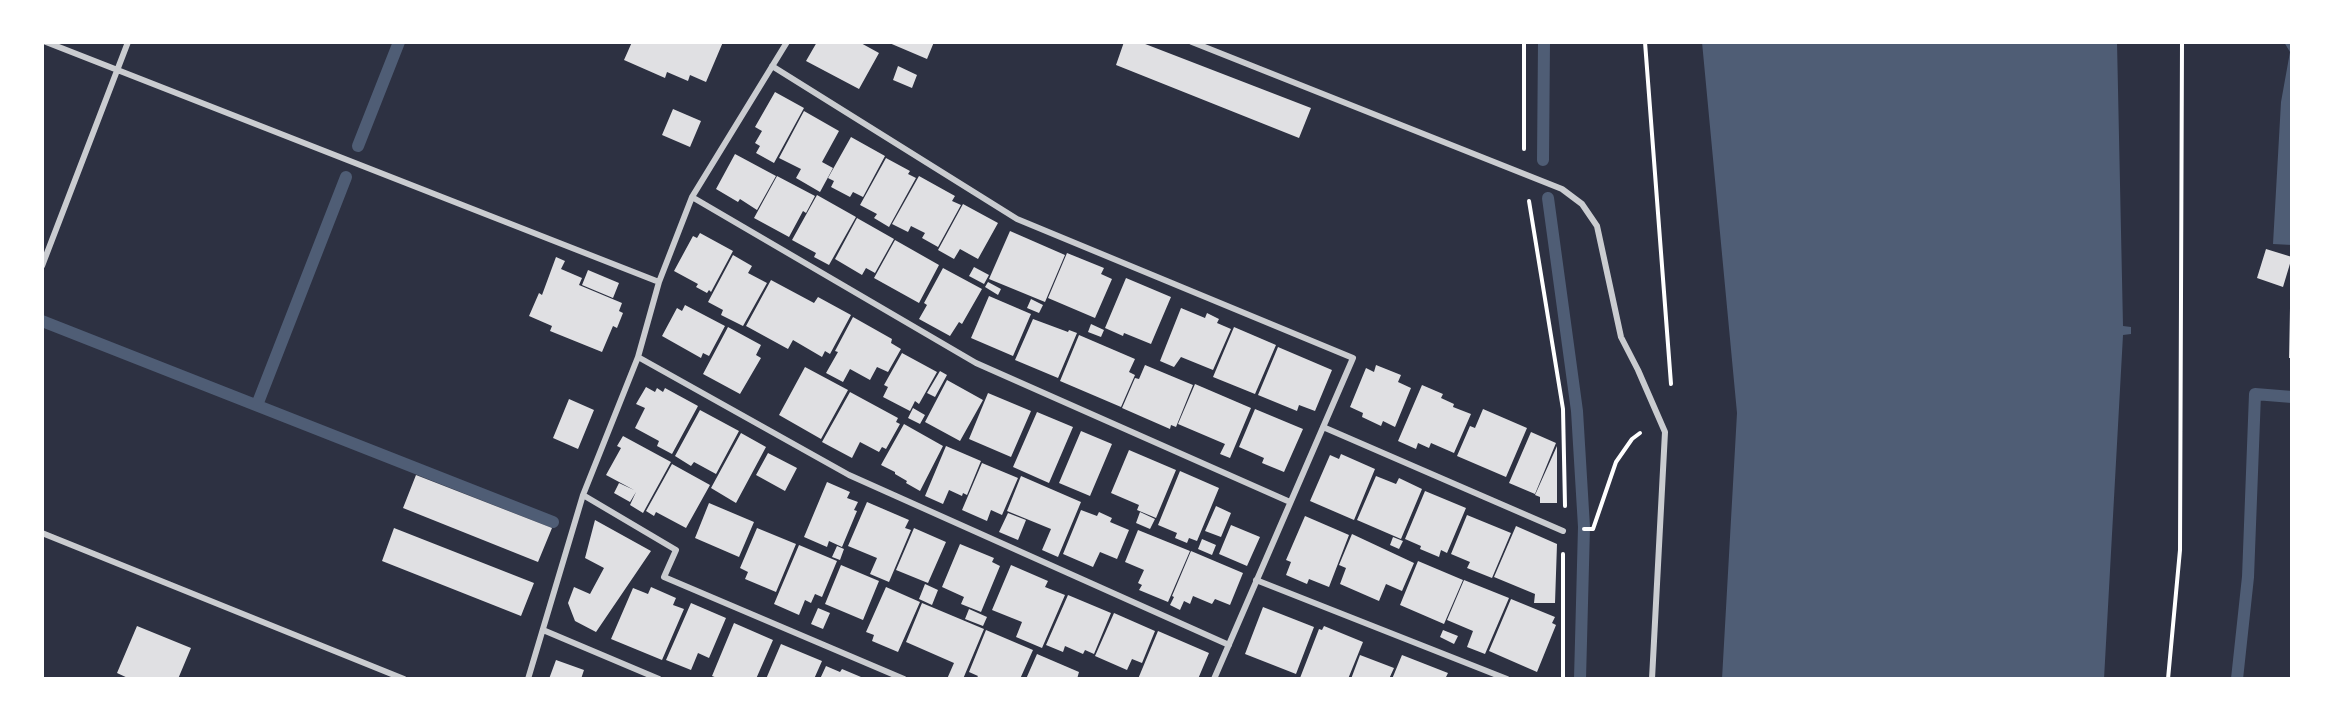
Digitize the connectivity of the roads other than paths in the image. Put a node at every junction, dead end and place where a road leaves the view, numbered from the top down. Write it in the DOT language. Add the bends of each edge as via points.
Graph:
graph roads {
  1 [pos="45,42"];
  2 [pos="129,42"];
  3 [pos="787,42"];
  4 [pos="1192,42"];
  5 [pos="772,66"];
  6 [pos="118,70"];
  7 [pos="692,197"];
  8 [pos="42,266"];
  9 [pos="659,282"];
  10 [pos="638,357"];
  11 [pos="1323,427"];
  12 [pos="583,495"];
  13 [pos="1290,502"];
  14 [pos="1563,531"];
  15 [pos="42,533"];
  16 [pos="1256,580"];
  17 [pos="543,630"];
  18 [pos="1229,645"];
  19 [pos="404,679"];
  20 [pos="528,679"];
  21 [pos="659,679"];
  22 [pos="904,679"];
  23 [pos="1214,679"];
  24 [pos="1507,679"];
  25 [pos="1652,679"];
  1 -- 6 [label="street"];
  2 -- 6 [label="street"];
  3 -- 5 [label="street"];
  4 -- 25 [label="street" via="1562,189 1582,204 1597,226 1621,337 1665,432"];
  5 -- 7 [label="street"];
  5 -- 11 [label="street" via="1017,219 1353,358"];
  6 -- 8 [label="street"];
  6 -- 9 [label="street"];
  7 -- 9 [label="street"];
  7 -- 13 [label="street" via="976,363"];
  9 -- 10 [label="street"];
  10 -- 12 [label="street"];
  10 -- 18 [label="street" via="849,475"];
  11 -- 13 [label="street"];
  11 -- 14 [label="street"];
  12 -- 17 [label="street"];
  12 -- 22 [label="street" via="676,550 664,577"];
  13 -- 16 [label="street"];
  15 -- 19 [label="street"];
  16 -- 18 [label="street"];
  16 -- 24 [label="street"];
  17 -- 20 [label="street"];
  17 -- 21 [label="street"];
  18 -- 23 [label="street"];
}
